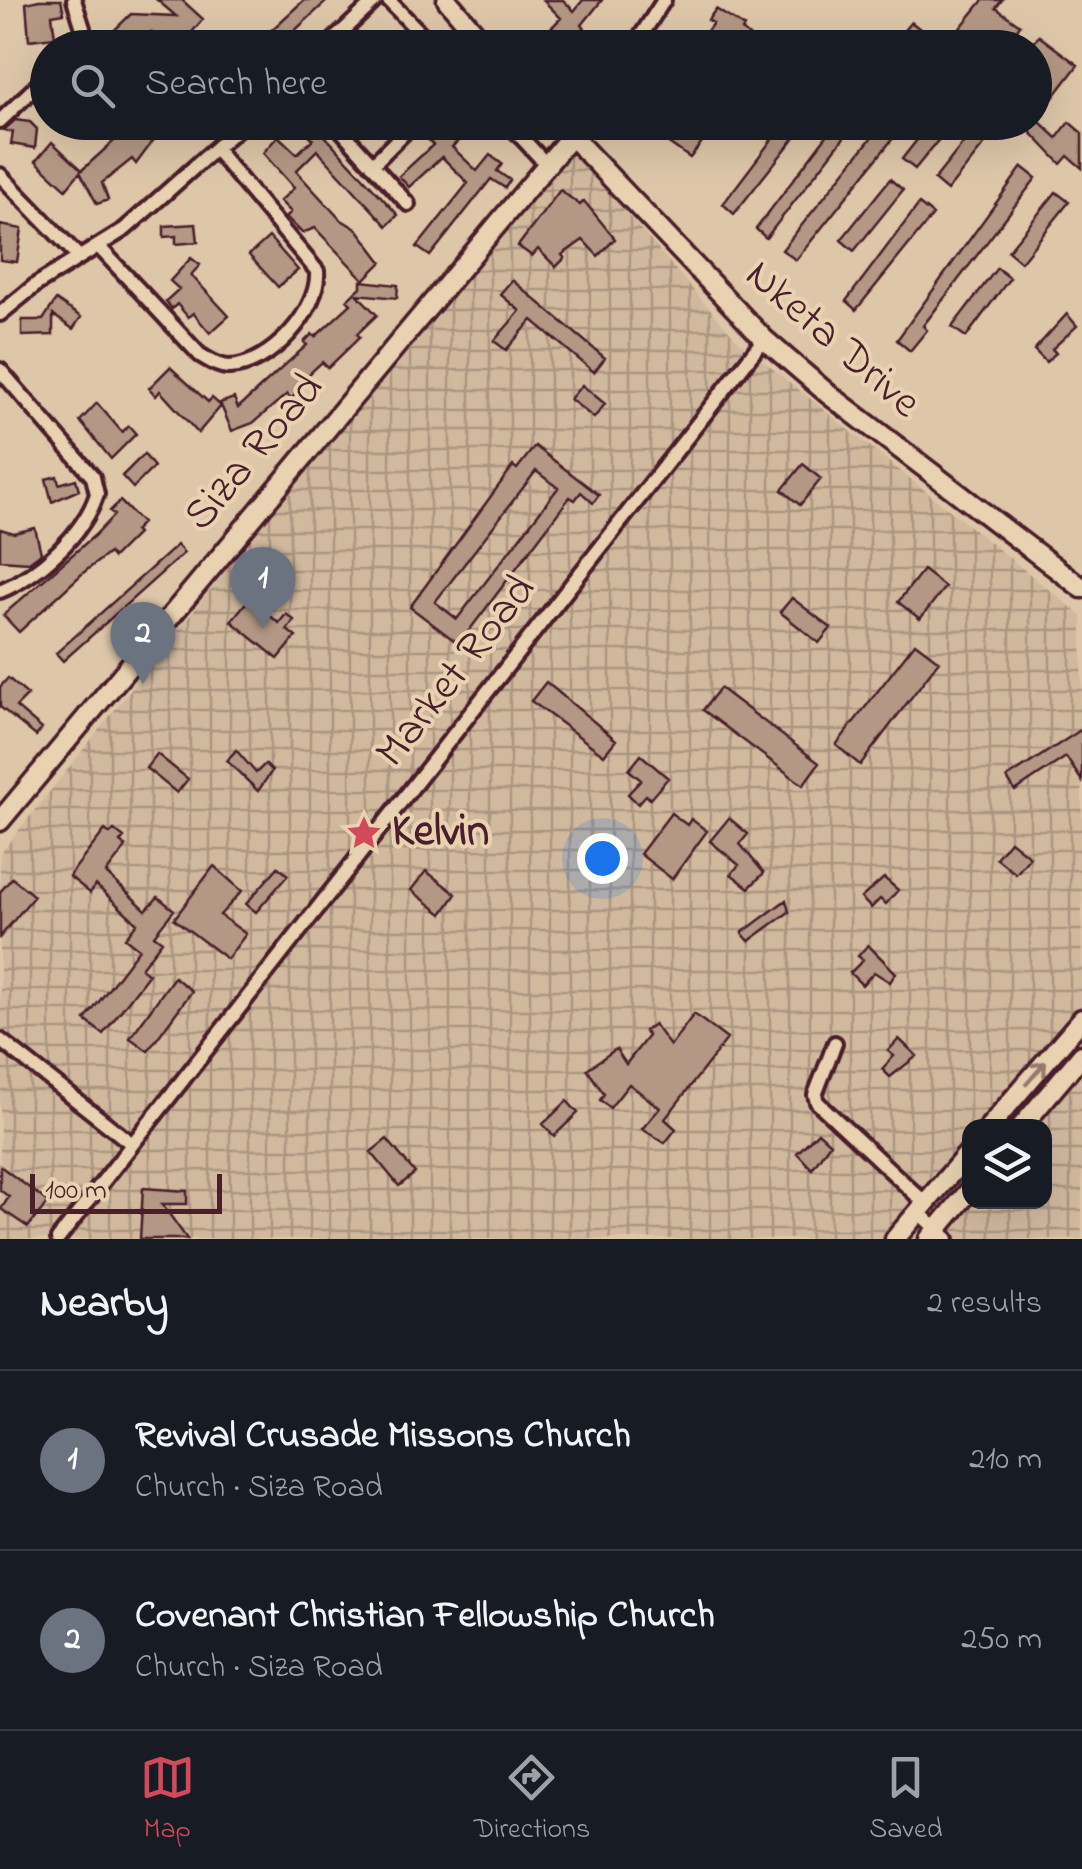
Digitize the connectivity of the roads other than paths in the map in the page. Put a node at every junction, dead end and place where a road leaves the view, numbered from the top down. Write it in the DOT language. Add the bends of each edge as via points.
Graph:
graph roads {
  1 [pos="74,0"];
  2 [pos="376,0"];
  3 [pos="388,0"];
  4 [pos="447,0"];
  5 [pos="664,0"];
  6 [pos="82,30"];
  7 [pos="345,30"];
  8 [pos="417,30"];
  9 [pos="473,30"];
  10 [pos="645,30"];
  11 [pos="30,91"];
  12 [pos="0,120"];
  13 [pos="227,140"];
  14 [pos="350,140"];
  15 [pos="396,140"];
  16 [pos="524,140"];
  17 [pos="562,140"];
  18 [pos="582,140"];
  19 [pos="216,150"];
  20 [pos="546,164"];
  21 [pos="372,165"];
  22 [pos="0,175"];
  23 [pos="408,204"];
  24 [pos="98,246"];
  25 [pos="78,256"];
  26 [pos="0,314"];
  27 [pos="764,339"];
  28 [pos="0,370"];
  29 [pos="1082,588"];
  30 [pos="0,591"];
  31 [pos="0,821"];
  32 [pos="1082,1019"];
  33 [pos="0,1040"];
  34 [pos="834,1043"];
  35 [pos="1082,1054"];
  36 [pos="996,1119"];
  37 [pos="1028,1119"];
  38 [pos="132,1144"];
  39 [pos="962,1159"];
  40 [pos="962,1201"];
  41 [pos="921,1207"];
  42 [pos="937,1236"];
  43 [pos="58,1239"];
  44 [pos="896,1239"];
  1 -- 6 [label="street"];
  2 -- 7 [label="street"];
  3 -- 8 [label="street"];
  4 -- 9 [label="street"];
  5 -- 10 [label="street"];
  11 -- 12 [label="street"];
  13 -- 19 [label="street"];
  14 -- 21 [label="street"];
  15 -- 21 [label="street"];
  16 -- 20 [label="street"];
  17 -- 20 [label="street, Siza Road"];
  18 -- 27 [label="street, Nketa Drive"];
  19 -- 24 [label="street"];
  19 -- 24 [label="street" via="317,272 310,310 274,346 244,363 215,364"];
  20 -- 31 [label="street, Siza Road"];
  21 -- 23 [label="street"];
  22 -- 25 [label="street"];
  24 -- 25 [label="street"];
  25 -- 26 [label="street"];
  27 -- 29 [label="street, Nketa Drive"];
  27 -- 38 [label="street, Market Road"];
  28 -- 30 [label="street" via="94,476 97,494 77,532"];
  36 -- 32 [label="street, one-way"];
  33 -- 38 [label="street"];
  34 -- 41 [label="street" via="818,1102"];
  35 -- 37 [label="street"];
  38 -- 43 [label="street, Market Road"];
  39 -- 41 [label="street"];
  40 -- 42 [label="street"];
  41 -- 42 [label="street"];
  41 -- 44 [label="street"];
}
